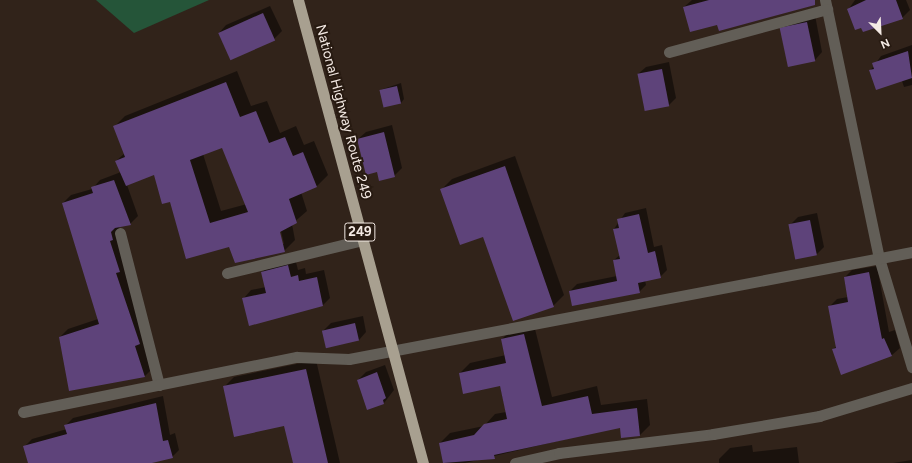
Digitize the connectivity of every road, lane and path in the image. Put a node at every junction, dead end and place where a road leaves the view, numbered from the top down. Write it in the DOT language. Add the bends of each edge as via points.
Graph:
graph roads {
  1 [pos="298,0"];
  2 [pos="826,5"];
  3 [pos="669,52"];
  4 [pos="120,233"];
  5 [pos="362,240"];
  6 [pos="912,252"];
  7 [pos="879,258"];
  8 [pos="227,273"];
  9 [pos="393,350"];
  10 [pos="912,367"];
  11 [pos="159,385"];
  12 [pos="912,388"];
  13 [pos="23,412"];
  14 [pos="423,463"];
  15 [pos="515,463"];
  1 -- 5 [label="highway, National Highway Route 249 / 249"];
  2 -- 3 [label="street"];
  2 -- 7 [label="street"];
  4 -- 11 [label="street"];
  5 -- 8 [label="street"];
  5 -- 9 [label="highway, National Highway Route 249 / 249"];
  6 -- 7 [label="street"];
  7 -- 9 [label="street"];
  7 -- 10 [label="street"];
  9 -- 11 [label="street" via="349,359 297,357"];
  9 -- 14 [label="highway, National Highway Route 249 / 249"];
  11 -- 13 [label="street"];
  12 -- 15 [label="street" via="819,416 713,434 559,453"];
}
